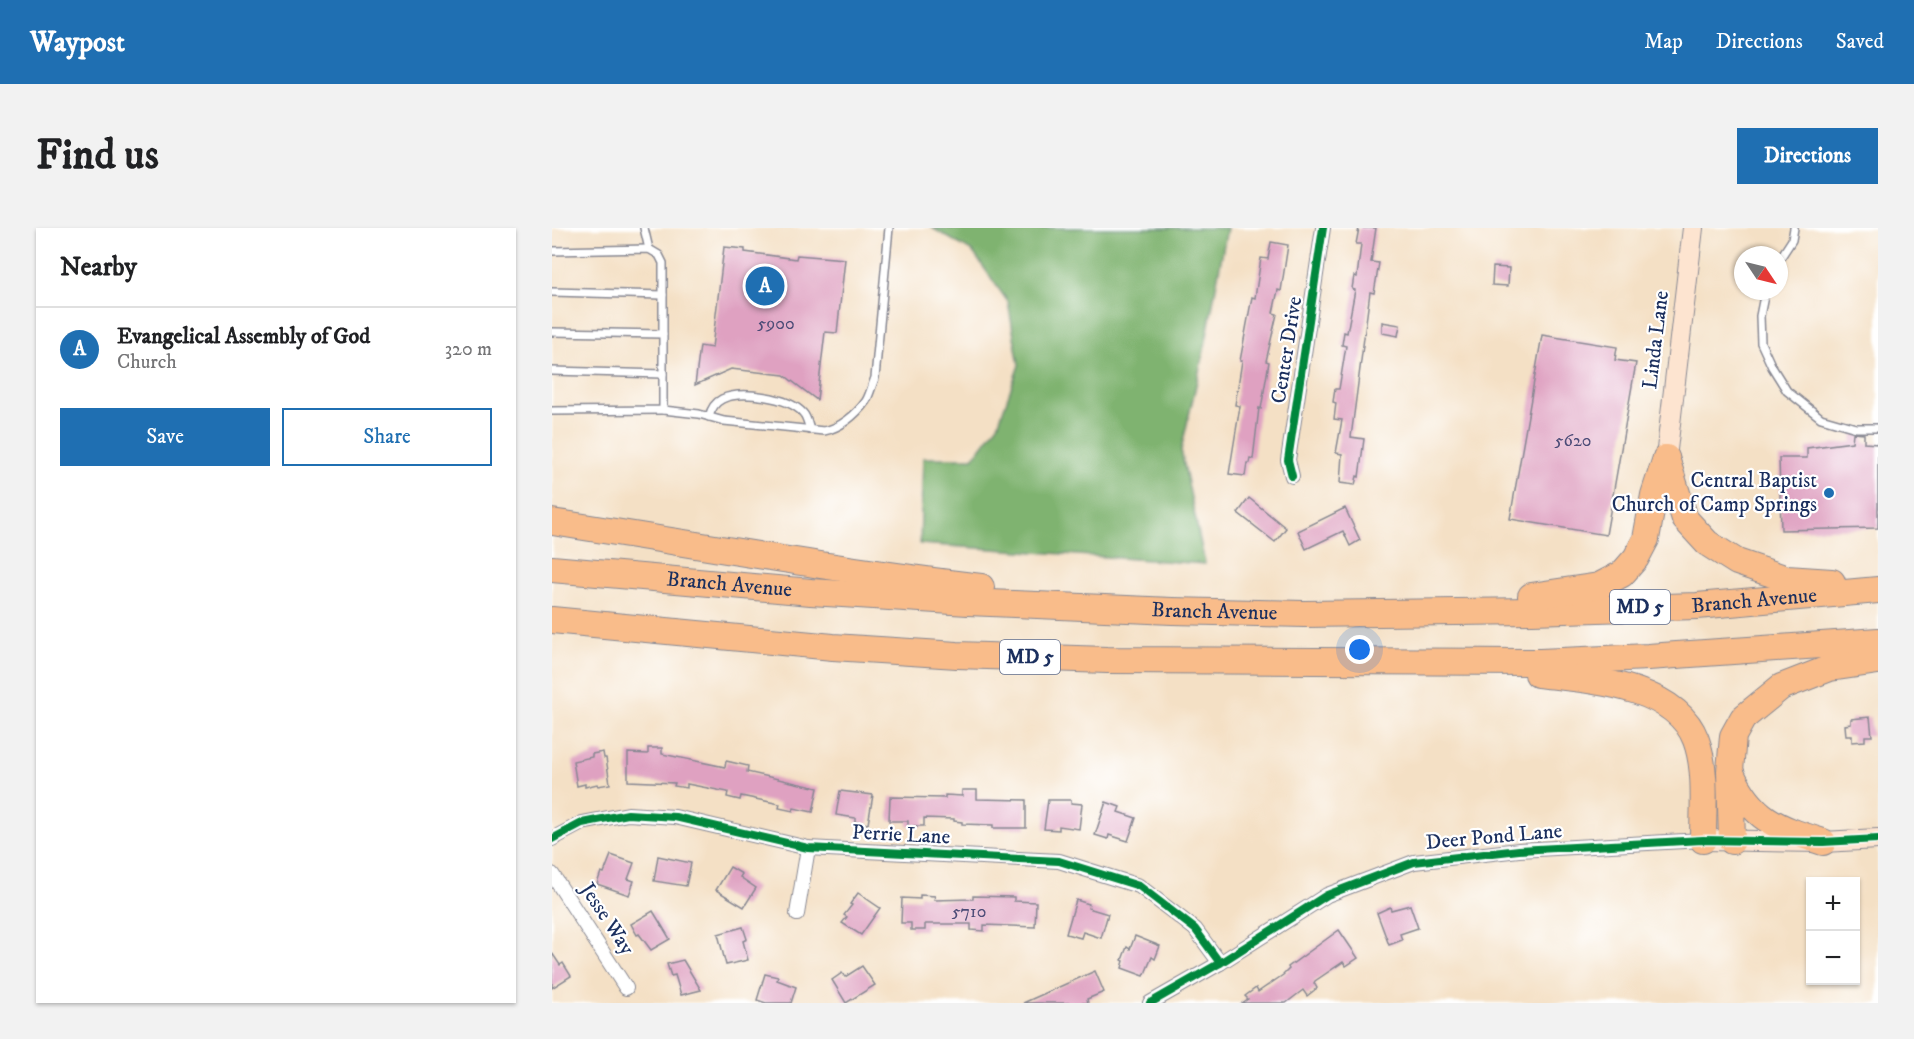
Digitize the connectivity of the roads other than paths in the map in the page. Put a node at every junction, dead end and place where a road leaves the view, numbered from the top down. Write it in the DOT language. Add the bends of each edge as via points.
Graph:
graph roads {
  1 [pos="644,228"];
  2 [pos="890,228"];
  3 [pos="1323,228"];
  4 [pos="1693,228"];
  5 [pos="1794,228"];
  6 [pos="1788,246"];
  7 [pos="649,249"];
  8 [pos="552,251"];
  9 [pos="552,292"];
  10 [pos="663,295"];
  11 [pos="1763,300"];
  12 [pos="552,332"];
  13 [pos="663,334"];
  14 [pos="552,371"];
  15 [pos="663,374"];
  16 [pos="663,410"];
  17 [pos="552,411"];
  18 [pos="709,417"];
  19 [pos="1878,428"];
  20 [pos="810,430"];
  21 [pos="1666,458"];
  22 [pos="1292,477"];
  23 [pos="552,522"];
  24 [pos="552,569"];
  25 [pos="1878,580"];
  26 [pos="1878,590"];
  27 [pos="1172,611"];
  28 [pos="1402,612"];
  29 [pos="552,620"];
  30 [pos="714,635"];
  31 [pos="552,636"];
  32 [pos="1878,641"];
  33 [pos="1415,660"];
  34 [pos="1878,661"];
  35 [pos="1730,771"];
  36 [pos="552,839"];
  37 [pos="1878,839"];
  38 [pos="1703,840"];
  39 [pos="1732,842"];
  40 [pos="1823,842"];
  41 [pos="808,848"];
  42 [pos="552,874"];
  43 [pos="797,914"];
  44 [pos="1220,963"];
  45 [pos="626,988"];
  46 [pos="1150,1003"];
  1 -- 7 [label="lane"];
  2 -- 20 [label="lane" via="875,378 866,400 848,420 833,429"];
  3 -- 22 [label="street, Center Drive" via="1288,460"];
  4 -- 21 [label="street, Linda Lane"];
  5 -- 6 [label="lane"];
  7 -- 8 [label="lane"];
  7 -- 10 [label="lane" via="663,263"];
  9 -- 10 [label="lane"];
  10 -- 13 [label="lane"];
  11 -- 19 [label="lane" via="1761,343 1787,392 1821,418 1857,428"];
  12 -- 13 [label="lane"];
  13 -- 15 [label="lane"];
  14 -- 15 [label="lane"];
  15 -- 16 [label="lane"];
  16 -- 17 [label="lane"];
  16 -- 18 [label="lane"];
  18 -- 20 [label="lane"];
  18 -- 20 [label="lane" via="712,407 722,399 768,397 794,405 805,414"];
  21 -- 25 [label="highway" via="1685,519 1707,543 1737,562 1787,579"];
  21 -- 28 [label="highway" via="1646,539 1622,574 1599,586"];
  23 -- 27 [label="highway" via="845,570"];
  24 -- 27 [label="highway, Branch Avenue / MD 5" via="858,596"];
  26 -- 28 [label="highway, Branch Avenue / MD 5" via="1697,606"];
  27 -- 28 [label="highway, Branch Avenue / MD 5"];
  29 -- 30 [label="highway, MD 5"];
  30 -- 31 [label="highway"];
  30 -- 33 [label="highway, MD 5" via="981,656"];
  32 -- 33 [label="highway, MD 5" via="1540,662"];
  33 -- 38 [label="highway" via="1608,684 1658,699 1686,721 1696,740 1702,768"];
  34 -- 35 [label="highway" via="1830,668 1781,687 1743,718 1733,736"];
  35 -- 39 [label="highway"];
  35 -- 40 [label="highway" via="1748,804 1761,816"];
  36 -- 41 [label="street, Perrie Lane" via="582,823 628,814 675,817"];
  37 -- 40 [label="street, Deer Pond Lane"];
  38 -- 39 [label="street, Deer Pond Lane"];
  38 -- 44 [label="street, Deer Pond Lane" via="1519,850 1414,862 1327,895"];
  39 -- 40 [label="street, Deer Pond Lane"];
  41 -- 43 [label="street"];
  41 -- 44 [label="street, Perrie Lane" via="1059,861 1139,886 1196,929"];
  42 -- 45 [label="street, Jesse Way"];
  44 -- 46 [label="street, Deer Pond Lane"];
}
